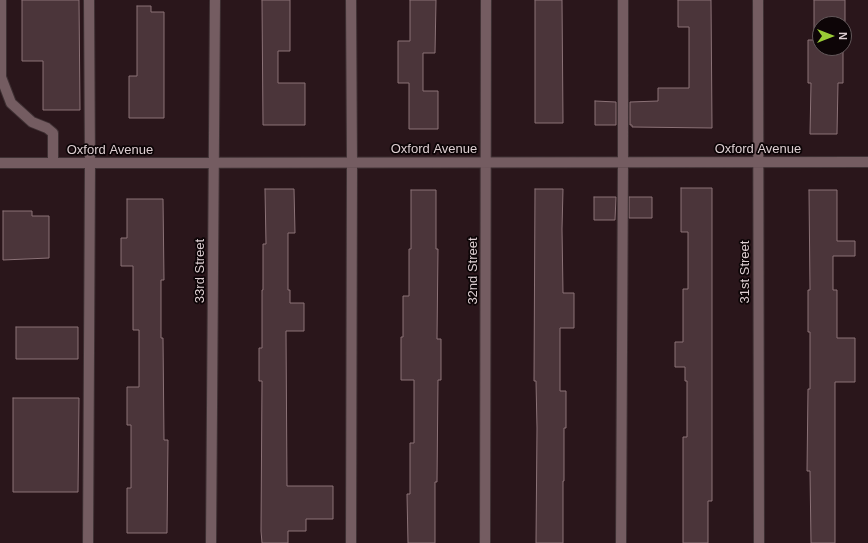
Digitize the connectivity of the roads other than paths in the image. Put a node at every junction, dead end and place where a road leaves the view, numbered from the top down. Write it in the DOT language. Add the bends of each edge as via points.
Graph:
graph roads {
  1 [pos="1,0"];
  2 [pos="89,0"];
  3 [pos="215,0"];
  4 [pos="351,0"];
  5 [pos="486,0"];
  6 [pos="622,0"];
  7 [pos="758,0"];
  8 [pos="0,37"];
  9 [pos="1,77"];
  10 [pos="486,162"];
  11 [pos="623,162"];
  12 [pos="758,162"];
  13 [pos="868,162"];
  14 [pos="53,163"];
  15 [pos="90,163"];
  16 [pos="214,163"];
  17 [pos="352,163"];
  18 [pos="0,164"];
  19 [pos="88,543"];
  20 [pos="211,543"];
  21 [pos="351,543"];
  22 [pos="485,543"];
  23 [pos="621,543"];
  24 [pos="759,543"];
  1 -- 8 [label="street"];
  2 -- 15 [label="street"];
  3 -- 16 [label="street, 33rd Street"];
  4 -- 17 [label="street"];
  5 -- 10 [label="street, 32nd Street"];
  6 -- 11 [label="street"];
  7 -- 12 [label="street, 31st Street"];
  8 -- 9 [label="street"];
  9 -- 14 [label="street" via="11,103 32,122 53,133"];
  10 -- 11 [label="street, Oxford Avenue"];
  10 -- 17 [label="street, Oxford Avenue"];
  10 -- 22 [label="street, 32nd Street"];
  11 -- 12 [label="street, Oxford Avenue"];
  11 -- 23 [label="street"];
  12 -- 13 [label="street, Oxford Avenue"];
  12 -- 24 [label="street, 31st Street"];
  14 -- 15 [label="street, Oxford Avenue"];
  14 -- 18 [label="street, Oxford Avenue"];
  15 -- 16 [label="street, Oxford Avenue"];
  15 -- 19 [label="street"];
  16 -- 17 [label="street, Oxford Avenue"];
  16 -- 20 [label="street, 33rd Street"];
  17 -- 21 [label="street"];
}
